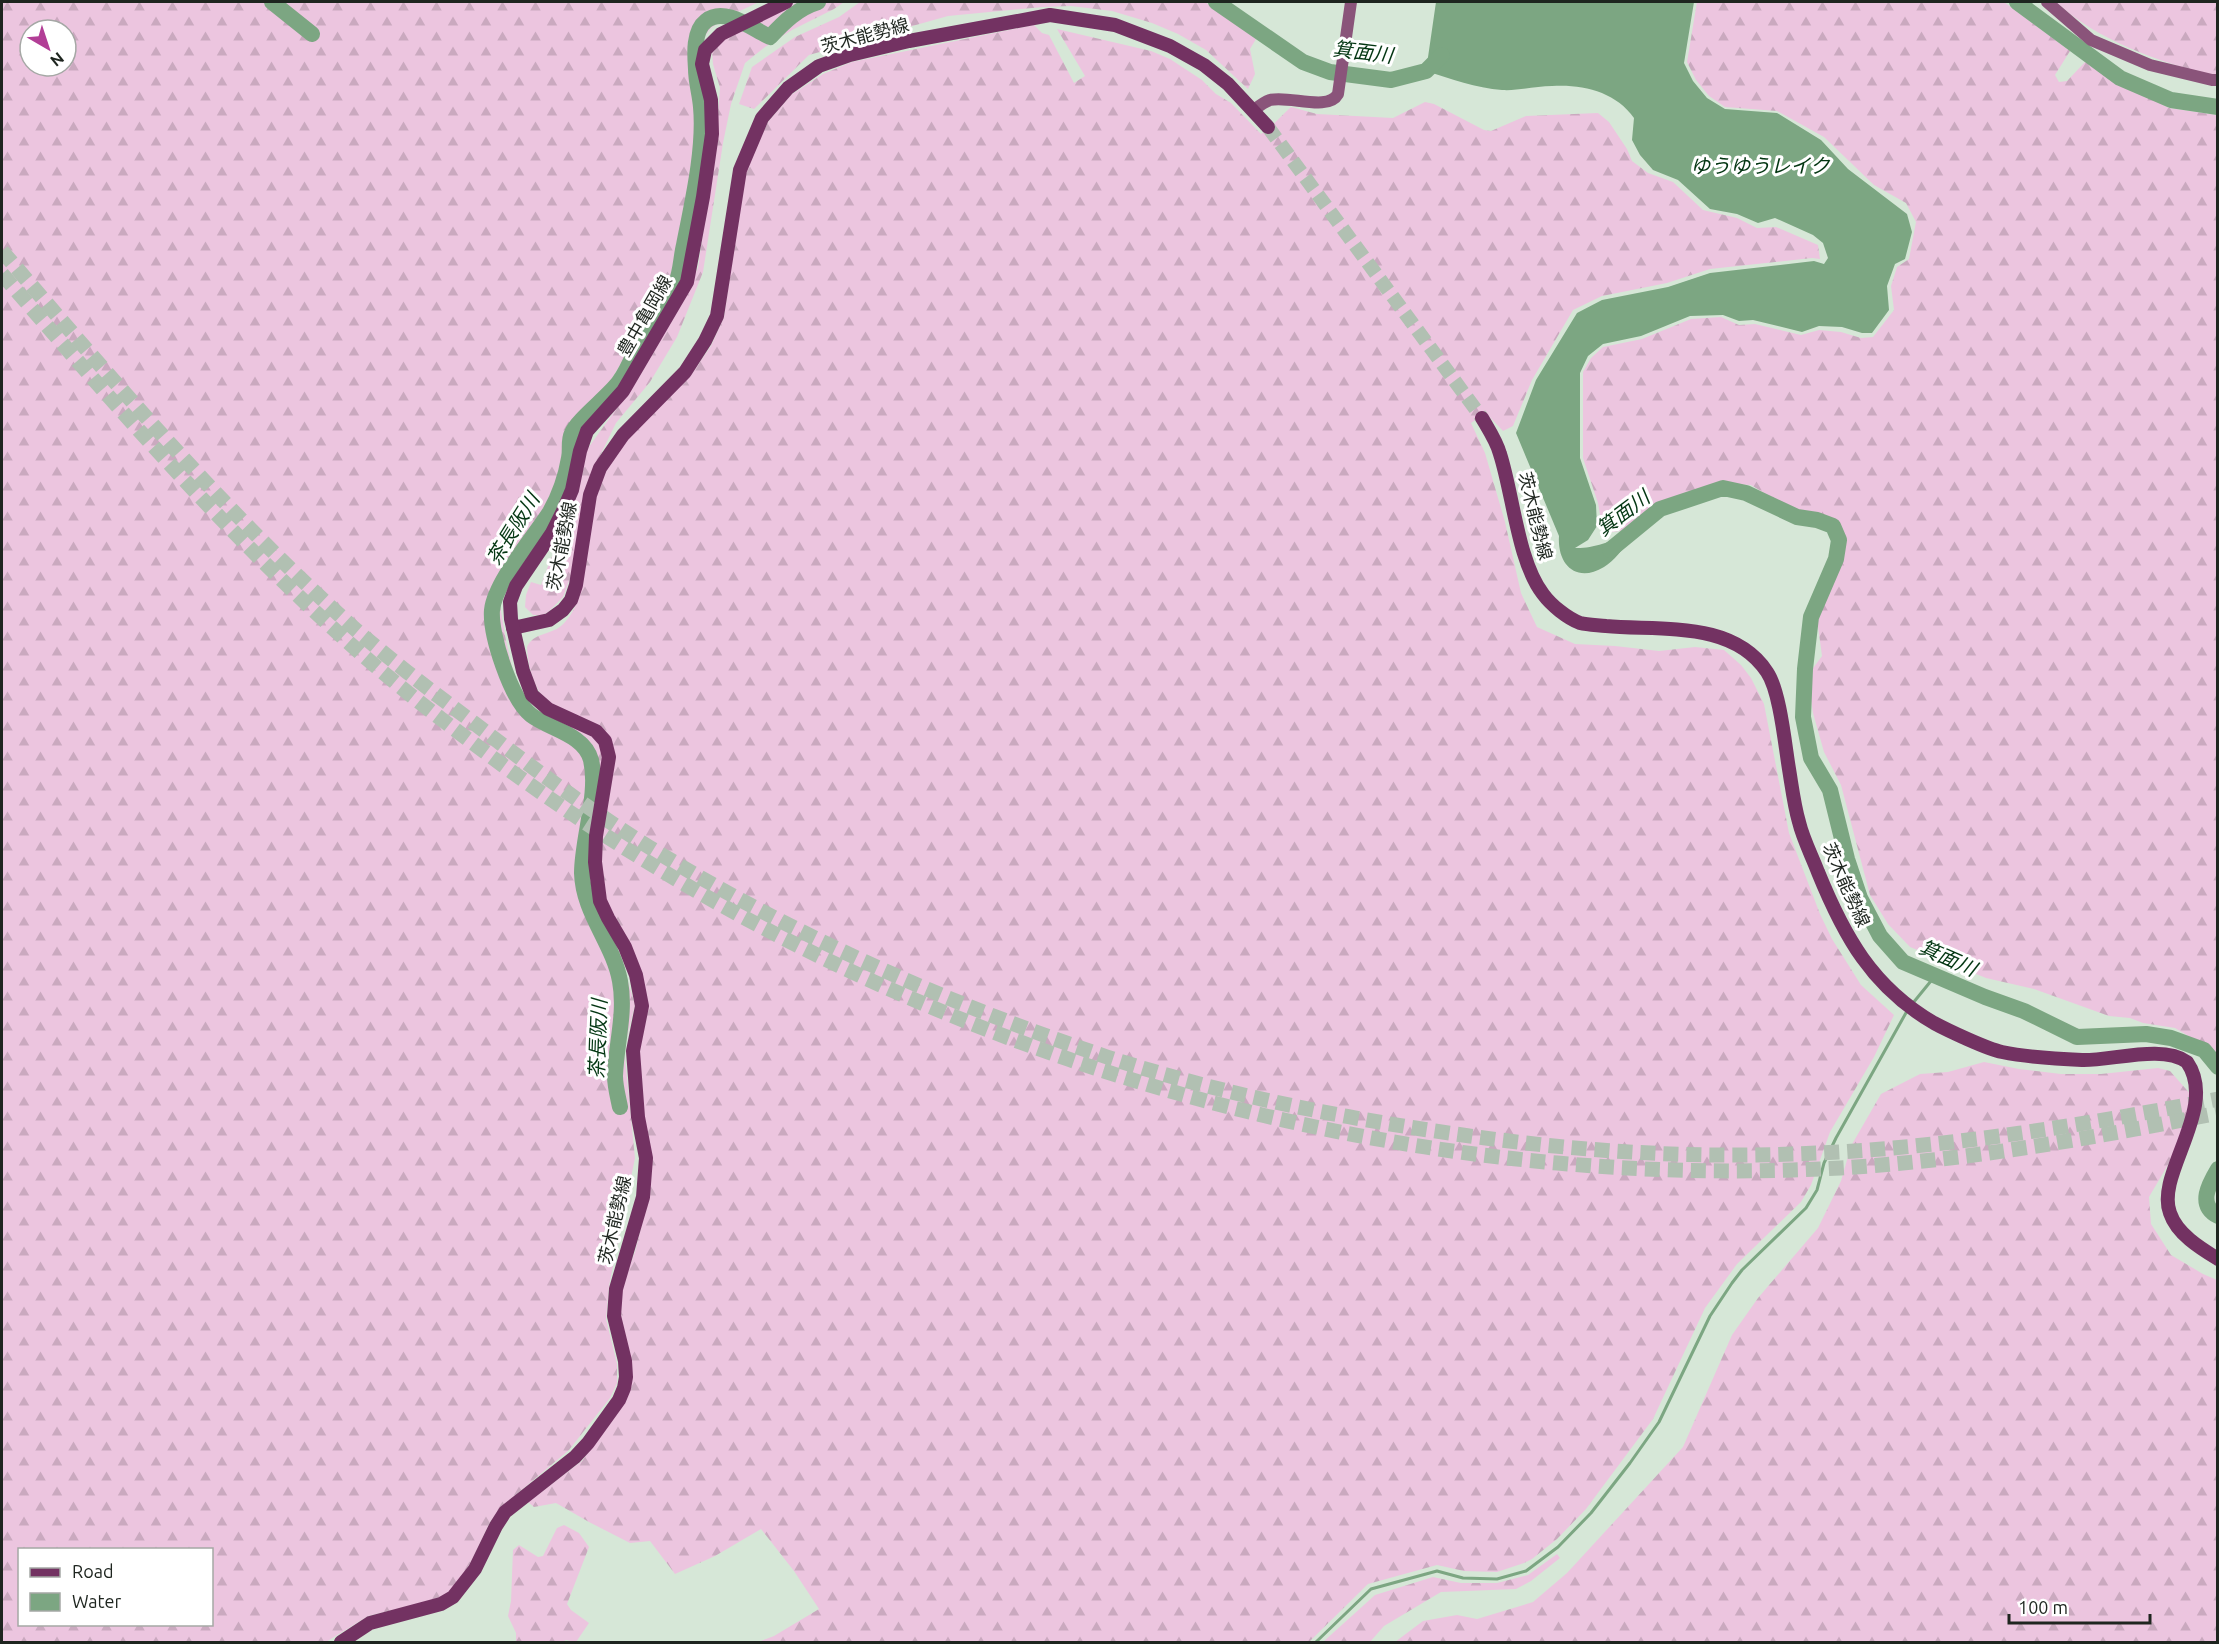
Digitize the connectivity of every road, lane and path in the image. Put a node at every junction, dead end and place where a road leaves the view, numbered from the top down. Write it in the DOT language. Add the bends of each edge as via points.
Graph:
graph roads {
  1 [pos="786,2"];
  2 [pos="1351,2"];
  3 [pos="2047,2"];
  4 [pos="2217,80"];
  5 [pos="1253,108"];
  6 [pos="1268,127"];
  7 [pos="1482,418"];
  8 [pos="513,628"];
  9 [pos="2217,1259"];
  10 [pos="341,1642"];
  1 -- 8 [label="main road, 豊中亀岡線" via="714,40 702,56 712,105 712,134 687,282 623,391 587,432 563,511 513,591"];
  2 -- 5 [label="street" via="1337,97 1331,102 1281,98"];
  3 -- 4 [label="street" via="2091,40 2150,65"];
  5 -- 6 [label="main road, 茨木能勢線"];
  5 -- 8 [label="main road, 茨木能勢線" via="1204,65 1155,39 1050,15 862,52 819,66 788,88 762,118 740,170 717,316 685,372 623,435 600,468 590,495 570,601 549,620"];
  7 -- 9 [label="main road, 茨木能勢線" via="1499,450 1529,571 1544,595 1561,611 1580,623 1699,632 1732,641 1754,656 1769,674 1799,823 1837,918 1862,959 1898,998 1935,1023 1999,1051 2084,1060 2155,1054 2180,1057 2202,1077 2207,1091 2204,1122 2172,1186 2169,1212 2197,1246"];
  8 -- 10 [label="main road, 茨木能勢線" via="532,695 548,709 592,729 604,739 608,749 596,837 600,901 625,947 642,1006 633,1051 638,1118 646,1158 643,1197 616,1289 614,1316 626,1377 619,1400 588,1443 505,1512 474,1569 453,1597 441,1604 370,1623"];
}
